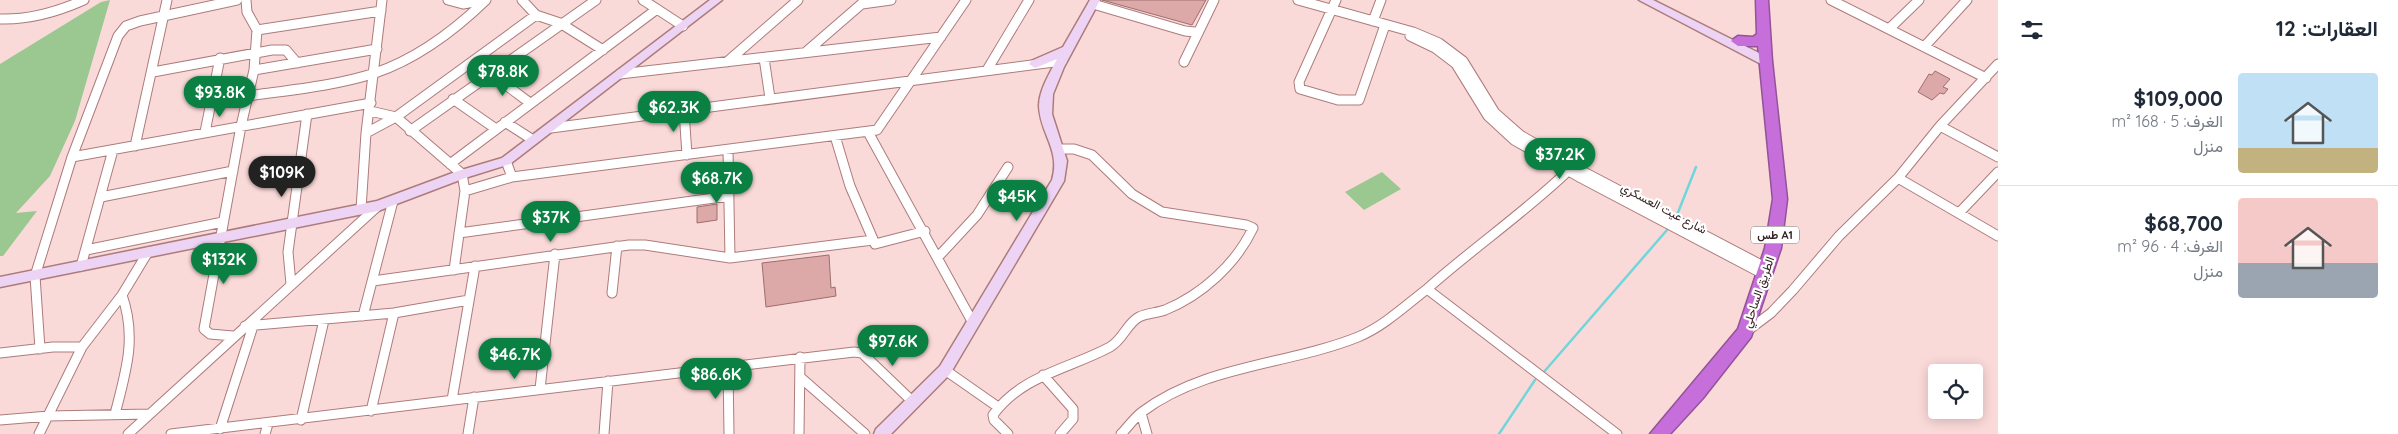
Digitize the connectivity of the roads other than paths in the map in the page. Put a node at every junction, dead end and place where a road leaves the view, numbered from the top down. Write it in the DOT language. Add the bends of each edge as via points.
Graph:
graph roads {
  1 [pos="84,0"];
  2 [pos="167,0"];
  3 [pos="237,0"];
  4 [pos="246,0"];
  5 [pos="382,0"];
  6 [pos="448,0"];
  7 [pos="485,0"];
  8 [pos="522,0"];
  9 [pos="596,0"];
  10 [pos="643,0"];
  11 [pos="717,0"];
  12 [pos="798,0"];
  13 [pos="891,0"];
  14 [pos="966,0"];
  15 [pos="1029,0"];
  16 [pos="1214,0"];
  17 [pos="1298,0"];
  18 [pos="1336,0"];
  19 [pos="1381,0"];
  20 [pos="1644,0"];
  21 [pos="1655,0"];
  22 [pos="1762,0"];
  23 [pos="1831,0"];
  24 [pos="1918,0"];
  25 [pos="1967,0"];
  26 [pos="864,2"];
  27 [pos="1094,2"];
  28 [pos="657,9"];
  29 [pos="1332,10"];
  30 [pos="381,12"];
  31 [pos="163,15"];
  32 [pos="536,15"];
  33 [pos="0,19"];
  34 [pos="1373,21"];
  35 [pos="560,23"];
  36 [pos="1385,25"];
  37 [pos="683,26"];
  38 [pos="1396,28"];
  39 [pos="1889,29"];
  40 [pos="257,30"];
  41 [pos="1195,32"];
  42 [pos="1765,35"];
  43 [pos="941,37"];
  44 [pos="1738,41"];
  45 [pos="1924,47"];
  46 [pos="377,49"];
  47 [pos="1069,49"];
  48 [pos="603,50"];
  49 [pos="256,52"];
  50 [pos="806,52"];
  51 [pos="220,58"];
  52 [pos="764,58"];
  53 [pos="1766,58"];
  54 [pos="1062,61"];
  55 [pos="727,62"];
  56 [pos="1184,62"];
  57 [pos="297,63"];
  58 [pos="1035,64"];
  59 [pos="1998,64"];
  60 [pos="254,70"];
  61 [pos="987,70"];
  62 [pos="153,72"];
  63 [pos="375,73"];
  64 [pos="490,73"];
  65 [pos="1056,73"];
  66 [pos="620,74"];
  67 [pos="1988,76"];
  68 [pos="1998,78"];
  69 [pos="911,81"];
  70 [pos="248,96"];
  71 [pos="770,98"];
  72 [pos="453,99"];
  73 [pos="530,103"];
  74 [pos="370,107"];
  75 [pos="684,110"];
  76 [pos="307,114"];
  77 [pos="396,117"];
  78 [pos="505,122"];
  79 [pos="241,126"];
  80 [pos="1940,126"];
  81 [pos="550,128"];
  82 [pos="496,129"];
  83 [pos="410,131"];
  84 [pos="206,132"];
  85 [pos="868,132"];
  86 [pos="366,133"];
  87 [pos="835,136"];
  88 [pos="534,140"];
  89 [pos="135,146"];
  90 [pos="1059,149"];
  91 [pos="1534,149"];
  92 [pos="114,150"];
  93 [pos="728,150"];
  94 [pos="687,155"];
  95 [pos="72,156"];
  96 [pos="1998,157"];
  97 [pos="506,161"];
  98 [pos="450,164"];
  99 [pos="1008,167"];
  100 [pos="233,171"];
  101 [pos="1568,171"];
  102 [pos="1998,172"];
  103 [pos="462,174"];
  104 [pos="512,177"];
  105 [pos="1898,178"];
  106 [pos="465,191"];
  107 [pos="729,196"];
  108 [pos="101,197"];
  109 [pos="393,200"];
  110 [pos="378,206"];
  111 [pos="360,210"];
  112 [pos="1959,213"];
  113 [pos="222,222"];
  114 [pos="291,222"];
  115 [pos="924,231"];
  116 [pos="459,233"];
  117 [pos="220,236"];
  118 [pos="1998,236"];
  119 [pos="873,240"];
  120 [pos="617,246"];
  121 [pos="86,250"];
  122 [pos="148,252"];
  123 [pos="556,254"];
  124 [pos="938,257"];
  125 [pos="730,258"];
  126 [pos="81,266"];
  127 [pos="475,266"];
  128 [pos="454,270"];
  129 [pos="1766,272"];
  130 [pos="35,276"];
  131 [pos="373,280"];
  132 [pos="0,282"];
  133 [pos="291,284"];
  134 [pos="1427,289"];
  135 [pos="612,293"];
  136 [pos="122,295"];
  137 [pos="469,300"];
  138 [pos="394,313"];
  139 [pos="363,316"];
  140 [pos="324,320"];
  141 [pos="973,322"];
  142 [pos="249,326"];
  143 [pos="1745,332"];
  144 [pos="233,336"];
  145 [pos="82,347"];
  146 [pos="40,349"];
  147 [pos="0,353"];
  148 [pos="800,357"];
  149 [pos="728,366"];
  150 [pos="945,370"];
  151 [pos="1043,375"];
  152 [pos="800,377"];
  153 [pos="608,381"];
  154 [pos="540,389"];
  155 [pos="474,398"];
  156 [pos="452,400"];
  157 [pos="913,402"];
  158 [pos="998,407"];
  159 [pos="371,411"];
  160 [pos="1141,413"];
  161 [pos="115,414"];
  162 [pos="149,414"];
  163 [pos="49,416"];
  164 [pos="0,420"];
  165 [pos="301,420"];
  166 [pos="220,429"];
  167 [pos="267,429"];
  168 [pos="39,434"];
  169 [pos="128,434"];
  170 [pos="171,434"];
  171 [pos="468,434"];
  172 [pos="604,434"];
  173 [pos="729,434"];
  174 [pos="798,434"];
  175 [pos="865,434"];
  176 [pos="881,434"];
  177 [pos="1008,434"];
  178 [pos="1060,434"];
  179 [pos="1121,434"];
  180 [pos="1147,434"];
  181 [pos="1617,434"];
  182 [pos="1659,434"];
  1 -- 33 [label="street" via="28,17"];
  2 -- 31 [label="street"];
  3 -- 31 [label="street"];
  4 -- 40 [label="street" via="247,12"];
  5 -- 30 [label="street"];
  6 -- 7 [label="street" via="463,4"];
  7 -- 63 [label="street" via="476,11 439,37"];
  8 -- 32 [label="street"];
  9 -- 35 [label="street"];
  10 -- 28 [label="street"];
  11 -- 37 [label="street"];
  12 -- 55 [label="street"];
  13 -- 26 [label="street"];
  14 -- 43 [label="street"];
  15 -- 61 [label="street"];
  16 -- 41 [label="street" via="1201,27"];
  17 -- 29 [label="street, شارع عيت العسكري"];
  18 -- 29 [label="street"];
  19 -- 34 [label="street"];
  20 -- 53 [label="street"];
  21 -- 44 [label="street"];
  22 -- 42 [label="highway, الطريق الساحلي / طس A1"];
  23 -- 39 [label="street"];
  24 -- 39 [label="street"];
  25 -- 45 [label="street"];
  26 -- 50 [label="street"];
  27 -- 41 [label="street"];
  27 -- 47 [label="street"];
  28 -- 37 [label="street"];
  28 -- 48 [label="street"];
  29 -- 34 [label="street, شارع عيت العسكري"];
  29 -- 36 [label="street" via="1299,82 1300,89 1316,96 1353,102 1359,100"];
  30 -- 40 [label="street"];
  30 -- 46 [label="street"];
  31 -- 62 [label="street"];
  31 -- 95 [label="street" via="126,26 118,36"];
  32 -- 35 [label="street"];
  32 -- 77 [label="street"];
  34 -- 36 [label="street, شارع عيت العسكري"];
  35 -- 48 [label="street"];
  35 -- 64 [label="street"];
  36 -- 38 [label="street, شارع عيت العسكري"];
  37 -- 66 [label="street"];
  38 -- 91 [label="street, شارع عيت العسكري" via="1447,56 1462,73 1488,116 1507,134"];
  39 -- 45 [label="street"];
  40 -- 49 [label="street"];
  41 -- 56 [label="street"];
  42 -- 44 [label="highway" via="1756,42"];
  42 -- 53 [label="highway, الطريق الساحلي / طس A1"];
  43 -- 50 [label="street"];
  43 -- 69 [label="street"];
  44 -- 53 [label="street"];
  45 -- 67 [label="street"];
  46 -- 57 [label="street"];
  46 -- 63 [label="street"];
  47 -- 54 [label="street"];
  47 -- 58 [label="street"];
  48 -- 73 [label="street"];
  49 -- 51 [label="street"];
  49 -- 57 [label="street" via="286,50"];
  49 -- 60 [label="street"];
  50 -- 52 [label="street"];
  51 -- 62 [label="street"];
  51 -- 84 [label="street"];
  52 -- 55 [label="street"];
  52 -- 71 [label="street"];
  53 -- 129 [label="highway, الطريق الساحلي / طس A1" via="1780,199"];
  54 -- 58 [label="street"];
  54 -- 65 [label="street"];
  55 -- 66 [label="street"];
  57 -- 60 [label="street"];
  58 -- 61 [label="street"];
  58 -- 65 [label="street"];
  59 -- 67 [label="street"];
  60 -- 70 [label="street"];
  61 -- 69 [label="street"];
  62 -- 89 [label="street"];
  63 -- 70 [label="street"];
  63 -- 74 [label="street"];
  64 -- 72 [label="street"];
  64 -- 73 [label="street"];
  65 -- 90 [label="street" via="1045,102"];
  66 -- 81 [label="street"];
  67 -- 68 [label="street"];
  67 -- 80 [label="street"];
  69 -- 71 [label="street"];
  69 -- 85 [label="street" via="880,127"];
  70 -- 79 [label="street"];
  71 -- 75 [label="street"];
  72 -- 82 [label="street"];
  72 -- 83 [label="street"];
  73 -- 78 [label="street"];
  74 -- 76 [label="street"];
  74 -- 77 [label="street"];
  74 -- 86 [label="street"];
  75 -- 81 [label="street"];
  75 -- 94 [label="street"];
  76 -- 79 [label="street"];
  76 -- 114 [label="street"];
  77 -- 83 [label="street"];
  77 -- 86 [label="street"];
  78 -- 82 [label="street"];
  78 -- 88 [label="street"];
  79 -- 84 [label="street"];
  79 -- 100 [label="street"];
  80 -- 96 [label="street"];
  80 -- 105 [label="street"];
  81 -- 88 [label="street"];
  82 -- 98 [label="street"];
  83 -- 98 [label="street"];
  84 -- 89 [label="street"];
  85 -- 87 [label="street"];
  85 -- 115 [label="street"];
  86 -- 111 [label="street"];
  87 -- 93 [label="street"];
  87 -- 119 [label="street" via="850,186"];
  88 -- 97 [label="street"];
  89 -- 92 [label="street"];
  90 -- 141 [label="street" via="1063,164 1058,181"];
  90 -- 151 [label="street" via="1074,149 1092,155 1132,194 1162,212 1239,223 1253,228 1226,267 1186,299 1135,319 1112,347"];
  91 -- 101 [label="street, شارع عيت العسكري"];
  91 -- 129 [label="street, شارع عيت العسكري"];
  92 -- 95 [label="street"];
  92 -- 108 [label="street"];
  93 -- 94 [label="street"];
  93 -- 107 [label="street"];
  94 -- 104 [label="street"];
  95 -- 130 [label="street"];
  97 -- 103 [label="street"];
  97 -- 104 [label="street"];
  98 -- 103 [label="street"];
  99 -- 124 [label="street" via="977,215"];
  100 -- 108 [label="street"];
  100 -- 113 [label="street"];
  101 -- 129 [label="street, شارع عيت العسكري"];
  101 -- 134 [label="street"];
  102 -- 112 [label="street"];
  103 -- 106 [label="street"];
  103 -- 109 [label="street"];
  104 -- 106 [label="street"];
  105 -- 112 [label="street"];
  105 -- 143 [label="street" via="1839,236 1793,290"];
  106 -- 116 [label="street"];
  107 -- 116 [label="street"];
  107 -- 125 [label="street"];
  108 -- 121 [label="street"];
  109 -- 110 [label="street"];
  109 -- 131 [label="street"];
  110 -- 111 [label="street"];
  110 -- 133 [label="street"];
  111 -- 114 [label="street"];
  112 -- 118 [label="street"];
  113 -- 117 [label="street"];
  113 -- 121 [label="street"];
  114 -- 117 [label="street"];
  114 -- 133 [label="street" via="288,252"];
  115 -- 119 [label="street" via="875,244"];
  115 -- 124 [label="street"];
  116 -- 128 [label="street"];
  117 -- 122 [label="street"];
  117 -- 144 [label="street" via="204,329 210,334"];
  119 -- 125 [label="street"];
  120 -- 123 [label="street"];
  120 -- 125 [label="street" via="645,244"];
  120 -- 135 [label="street"];
  121 -- 126 [label="street"];
  122 -- 126 [label="street"];
  122 -- 136 [label="street"];
  123 -- 127 [label="street"];
  123 -- 154 [label="street"];
  124 -- 141 [label="street"];
  126 -- 130 [label="street"];
  127 -- 128 [label="street"];
  127 -- 137 [label="street"];
  128 -- 131 [label="street"];
  129 -- 143 [label="highway, الطريق الساحلي / طس A1"];
  130 -- 132 [label="street"];
  130 -- 146 [label="street"];
  131 -- 139 [label="street"];
  133 -- 142 [label="street"];
  134 -- 160 [label="street" via="1396,316 1359,337 1208,380 1164,398"];
  134 -- 181 [label="street"];
  136 -- 145 [label="street"];
  136 -- 161 [label="street" via="129,311 132,342"];
  137 -- 138 [label="street"];
  137 -- 156 [label="street"];
  138 -- 139 [label="street"];
  138 -- 159 [label="street"];
  139 -- 140 [label="street"];
  140 -- 142 [label="street"];
  140 -- 165 [label="street"];
  141 -- 150 [label="street"];
  142 -- 144 [label="street"];
  142 -- 166 [label="street"];
  143 -- 182 [label="highway, الطريق الساحلي / طس A1" via="1697,393"];
  144 -- 162 [label="street"];
  145 -- 146 [label="street"];
  145 -- 163 [label="street"];
  146 -- 147 [label="street"];
  148 -- 149 [label="street"];
  148 -- 152 [label="street"];
  148 -- 157 [label="street" via="859,352"];
  149 -- 153 [label="street"];
  149 -- 173 [label="street"];
  150 -- 157 [label="street"];
  150 -- 158 [label="street"];
  151 -- 158 [label="street" via="1025,384"];
  151 -- 178 [label="street" via="1073,410 1074,419"];
  152 -- 174 [label="street"];
  152 -- 175 [label="street"];
  153 -- 154 [label="street"];
  153 -- 172 [label="street"];
  154 -- 155 [label="street"];
  155 -- 156 [label="street"];
  155 -- 171 [label="street"];
  156 -- 159 [label="street"];
  157 -- 176 [label="street"];
  158 -- 177 [label="street" via="993,417"];
  159 -- 165 [label="street"];
  160 -- 179 [label="street"];
  160 -- 180 [label="street"];
  161 -- 162 [label="street"];
  161 -- 163 [label="street"];
  162 -- 169 [label="street"];
  163 -- 164 [label="street"];
  163 -- 168 [label="street"];
  165 -- 167 [label="street"];
  166 -- 167 [label="street"];
  166 -- 170 [label="street"];
}
